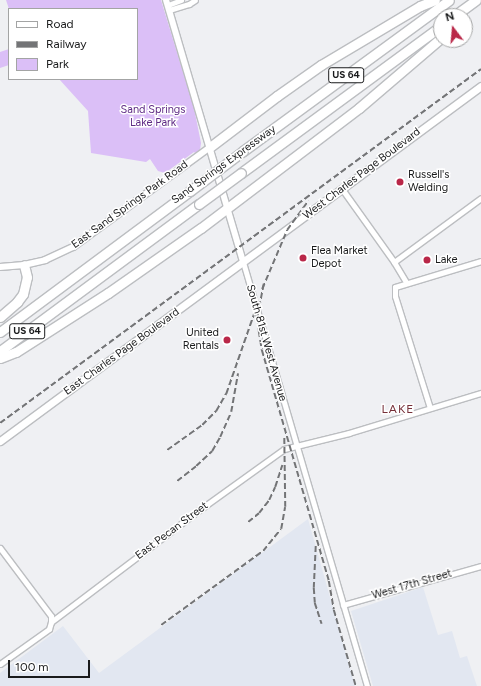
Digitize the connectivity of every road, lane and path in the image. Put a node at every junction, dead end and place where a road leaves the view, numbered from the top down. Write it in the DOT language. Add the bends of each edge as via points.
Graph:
graph roads {
  1 [pos="181,0"];
  2 [pos="195,0"];
  3 [pos="435,0"];
  4 [pos="449,0"];
  5 [pos="476,0"];
  6 [pos="168,5"];
  7 [pos="465,8"];
  8 [pos="469,8"];
  9 [pos="433,32"];
  10 [pos="433,45"];
  11 [pos="481,86"];
  12 [pos="210,147"];
  13 [pos="342,189"];
  14 [pos="481,198"];
  15 [pos="226,208"];
  16 [pos="481,261"];
  17 [pos="243,262"];
  18 [pos="394,262"];
  19 [pos="24,265"];
  20 [pos="0,267"];
  21 [pos="406,282"];
  22 [pos="0,317"];
  23 [pos="0,332"];
  24 [pos="0,351"];
  25 [pos="0,358"];
  26 [pos="481,393"];
  27 [pos="430,408"];
  28 [pos="0,441"];
  29 [pos="296,447"];
  30 [pos="0,548"];
  31 [pos="481,566"];
  32 [pos="343,605"];
  33 [pos="51,622"];
  34 [pos="0,664"];
  35 [pos="366,686"];
  1 -- 6 [label="street"];
  2 -- 6 [label="street" via="189,4"];
  3 -- 12 [label="highway" via="420,6 321,65"];
  4 -- 23 [label="highway, Sand Springs Expressway / US 64, bridge"];
  5 -- 7 [label="highway"];
  5 -- 8 [label="highway"];
  6 -- 12 [label="street, South 81st West Avenue"];
  9 -- 24 [label="highway, Sand Springs Expressway / US 64, bridge"];
  10 -- 15 [label="highway" via="359,108"];
  11 -- 13 [label="main road, West Charles Page Boulevard"];
  12 -- 15 [label="street, South 81st West Avenue"];
  12 -- 19 [label="street, East Sand Springs Park Road" via="74,247 45,260"];
  13 -- 17 [label="main road, West Charles Page Boulevard"];
  13 -- 18 [label="street"];
  14 -- 18 [label="street"];
  15 -- 17 [label="street, South 81st West Avenue"];
  15 -- 25 [label="highway" via="108,293 16,352"];
  16 -- 21 [label="street"];
  17 -- 28 [label="main road, East Charles Page Boulevard"];
  17 -- 29 [label="street, South 81st West Avenue"];
  18 -- 21 [label="street"];
  19 -- 20 [label="street, East Sand Springs Park Road"];
  19 -- 22 [label="highway" via="27,277 24,294"];
  21 -- 27 [label="street" via="395,287 395,296"];
  26 -- 27 [label="street, East Pecan Street"];
  27 -- 29 [label="street, East Pecan Street"];
  29 -- 32 [label="street, South 81st West Avenue"];
  29 -- 33 [label="street, East Pecan Street" via="284,449"];
  30 -- 33 [label="street" via="51,616"];
  31 -- 32 [label="street, West 17th Street"];
  32 -- 35 [label="street, South 81st West Avenue"];
  33 -- 34 [label="street, East Pecan Street" via="49,629"];
}
